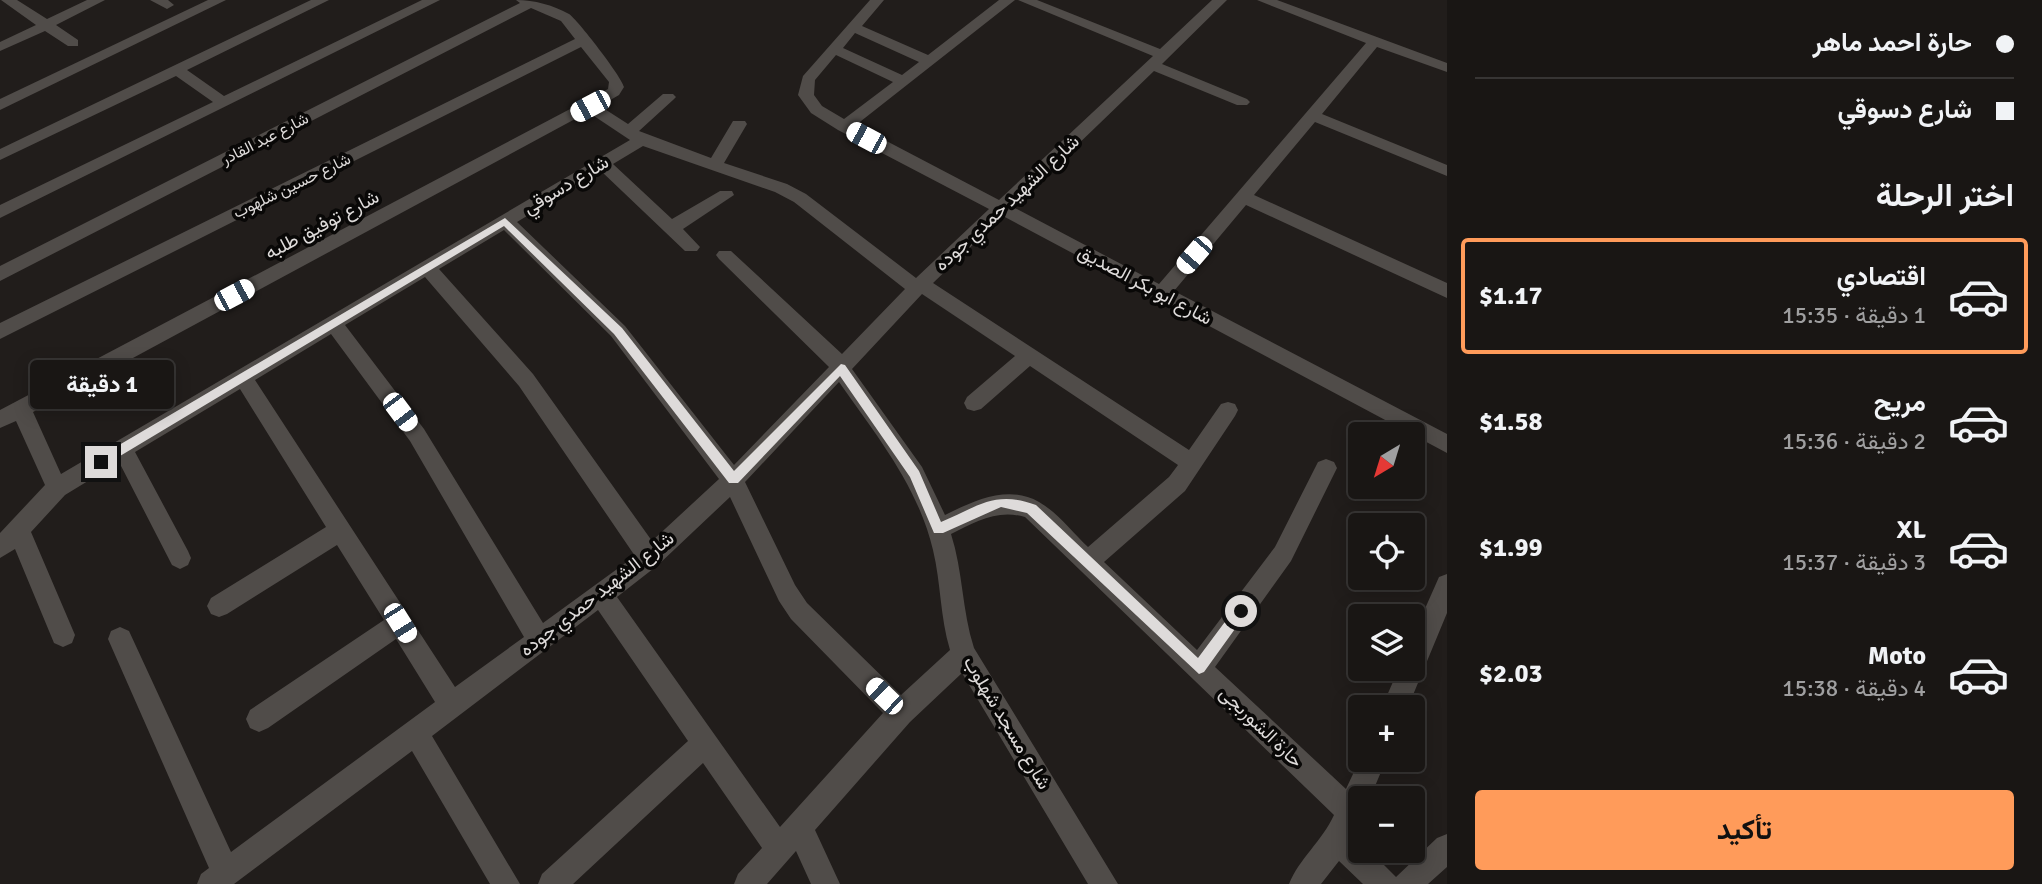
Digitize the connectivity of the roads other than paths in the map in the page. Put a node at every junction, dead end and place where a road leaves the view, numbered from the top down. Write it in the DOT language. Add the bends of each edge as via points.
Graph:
graph roads {
  1 [pos="8,0"];
  2 [pos="98,0"];
  3 [pos="219,0"];
  4 [pos="322,0"];
  5 [pos="433,0"];
  6 [pos="877,0"];
  7 [pos="1008,0"];
  8 [pos="1025,0"];
  9 [pos="1220,0"];
  10 [pos="1264,0"];
  11 [pos="527,2"];
  12 [pos="46,24"];
  13 [pos="853,27"];
  14 [pos="585,40"];
  15 [pos="1375,41"];
  16 [pos="73,43"];
  17 [pos="0,47"];
  18 [pos="834,49"];
  19 [pos="1157,60"];
  20 [pos="929,61"];
  21 [pos="1447,68"];
  22 [pos="177,69"];
  23 [pos="903,81"];
  24 [pos="668,97"];
  25 [pos="223,102"];
  26 [pos="1242,102"];
  27 [pos="0,105"];
  28 [pos="590,106"];
  29 [pos="1312,116"];
  30 [pos="739,124"];
  31 [pos="844,127"];
  32 [pos="635,136"];
  33 [pos="0,155"];
  34 [pos="603,163"];
  35 [pos="715,165"];
  36 [pos="1447,171"];
  37 [pos="726,195"];
  38 [pos="1243,197"];
  39 [pos="1001,209"];
  40 [pos="0,212"];
  41 [pos="505,221"];
  42 [pos="671,228"];
  43 [pos="691,247"];
  44 [pos="725,255"];
  45 [pos="427,268"];
  46 [pos="0,274"];
  47 [pos="919,286"];
  48 [pos="1447,291"];
  49 [pos="1161,293"];
  50 [pos="333,323"];
  51 [pos="0,332"];
  52 [pos="1030,355"];
  53 [pos="841,368"];
  54 [pos="243,377"];
  55 [pos="974,404"];
  56 [pos="21,409"];
  57 [pos="1228,410"];
  58 [pos="0,420"];
  59 [pos="1447,444"];
  60 [pos="123,449"];
  61 [pos="1192,463"];
  62 [pos="1326,468"];
  63 [pos="733,480"];
  64 [pos="58,488"];
  65 [pos="939,529"];
  66 [pos="341,530"];
  67 [pos="19,531"];
  68 [pos="0,548"];
  69 [pos="180,558"];
  70 [pos="650,558"];
  71 [pos="1087,561"];
  72 [pos="601,594"];
  73 [pos="1445,599"];
  74 [pos="219,606"];
  75 [pos="400,623"];
  76 [pos="63,635"];
  77 [pos="120,639"];
  78 [pos="539,640"];
  79 [pos="1425,641"];
  80 [pos="964,654"];
  81 [pos="1199,668"];
  82 [pos="452,705"];
  83 [pos="901,713"];
  84 [pos="259,719"];
  85 [pos="415,732"];
  86 [pos="705,743"];
  87 [pos="1348,810"];
  88 [pos="1348,816"];
  89 [pos="799,827"];
  90 [pos="1337,840"];
  91 [pos="779,849"];
  92 [pos="1442,862"];
  93 [pos="219,878"];
  94 [pos="506,884"];
  95 [pos="552,884"];
  96 [pos="748,884"];
  97 [pos="825,884"];
  98 [pos="1104,884"];
  99 [pos="1303,884"];
  100 [pos="1384,884"];
  101 [pos="1407,884"];
  1 -- 12 [label="street"];
  2 -- 12 [label="street"];
  3 -- 27 [label="street"];
  4 -- 22 [label="street"];
  5 -- 25 [label="street"];
  6 -- 13 [label="street"];
  7 -- 20 [label="street"];
  8 -- 19 [label="street"];
  9 -- 19 [label="street, شارع الشهيد حمدي جوده"];
  10 -- 15 [label="street"];
  11 -- 14 [label="street" via="568,13"];
  11 -- 46 [label="street, شارع عبد القادر"];
  12 -- 16 [label="street"];
  12 -- 17 [label="street"];
  13 -- 18 [label="street"];
  13 -- 20 [label="street"];
  14 -- 28 [label="street, شارع توفيق طلبه" via="617,87"];
  14 -- 51 [label="street, شارع حسين شلهوب"];
  15 -- 21 [label="street"];
  15 -- 29 [label="street"];
  18 -- 23 [label="street"];
  18 -- 31 [label="street, شارع ابو بكر الصديق" via="808,79 804,91 808,103"];
  19 -- 26 [label="street"];
  19 -- 39 [label="street, شارع الشهيد حمدي جوده"];
  20 -- 23 [label="street"];
  22 -- 25 [label="street"];
  22 -- 33 [label="street"];
  23 -- 31 [label="street"];
  24 -- 32 [label="street, شارع دسوقي"];
  25 -- 40 [label="street"];
  28 -- 32 [label="street"];
  28 -- 56 [label="street, شارع توفيق طلبه"];
  29 -- 36 [label="street"];
  29 -- 38 [label="street"];
  30 -- 35 [label="street"];
  31 -- 39 [label="street, شارع ابو بكر الصديق"];
  32 -- 34 [label="street, شارع دسوقي"];
  32 -- 35 [label="street"];
  34 -- 41 [label="street, شارع دسوقي"];
  34 -- 42 [label="street"];
  35 -- 47 [label="street" via="800,198"];
  37 -- 42 [label="street"];
  38 -- 48 [label="street"];
  38 -- 49 [label="street"];
  39 -- 47 [label="street, شارع الشهيد حمدي جوده"];
  39 -- 49 [label="street, شارع ابو بكر الصديق"];
  41 -- 45 [label="street, شارع دسوقي"];
  41 -- 63 [label="street" via="618,331"];
  42 -- 43 [label="street"];
  44 -- 53 [label="street, شارع مسجد شهلوب" via="820,342"];
  45 -- 50 [label="street, شارع دسوقي"];
  45 -- 70 [label="street" via="526,380"];
  47 -- 52 [label="street"];
  47 -- 53 [label="street, شارع الشهيد حمدي جوده"];
  49 -- 59 [label="street, شارع ابو بكر الصديق"];
  50 -- 54 [label="street, شارع دسوقي"];
  50 -- 78 [label="street" via="417,435"];
  52 -- 55 [label="street"];
  52 -- 61 [label="street"];
  53 -- 63 [label="street, شارع الشهيد حمدي جوده"];
  53 -- 65 [label="street, شارع مسجد شهلوب" via="914,474"];
  54 -- 60 [label="street, شارع دسوقي"];
  54 -- 66 [label="street"];
  56 -- 58 [label="street, شارع توفيق طلبه"];
  56 -- 64 [label="street"];
  57 -- 61 [label="street"];
  60 -- 64 [label="street, شارع دسوقي"];
  60 -- 69 [label="street"];
  61 -- 71 [label="street" via="1177,484"];
  62 -- 81 [label="street" via="1283,554"];
  63 -- 70 [label="street, شارع الشهيد حمدي جوده"];
  63 -- 83 [label="street" via="799,611"];
  64 -- 67 [label="street, شارع دسوقي" via="35,508"];
  65 -- 71 [label="street, حارة الشوربجى" via="986,506 1016,503 1031,509"];
  65 -- 80 [label="street, شارع مسجد شهلوب"];
  66 -- 74 [label="street"];
  66 -- 75 [label="street"];
  67 -- 68 [label="street, شارع دسوقي"];
  67 -- 76 [label="street"];
  70 -- 72 [label="street, شارع الشهيد حمدي جوده"];
  71 -- 81 [label="street, حارة الشوربجى"];
  72 -- 78 [label="street, شارع الشهيد حمدي جوده"];
  72 -- 86 [label="street"];
  73 -- 79 [label="street"];
  75 -- 82 [label="street"];
  75 -- 84 [label="street"];
  77 -- 93 [label="street"];
  78 -- 82 [label="street, شارع الشهيد حمدي جوده"];
  80 -- 83 [label="street"];
  80 -- 98 [label="street, شارع مسجد شهلوب"];
  81 -- 87 [label="street, حارة الشوربجى"];
  82 -- 85 [label="street, شارع الشهيد حمدي جوده"];
  83 -- 89 [label="street"];
  85 -- 93 [label="street, شارع الشهيد حمدي جوده"];
  85 -- 94 [label="street"];
  86 -- 91 [label="street"];
  86 -- 95 [label="street"];
  88 -- 90 [label="street"];
  89 -- 91 [label="street"];
  89 -- 97 [label="street"];
  90 -- 99 [label="street"];
  90 -- 100 [label="street"];
  91 -- 96 [label="street"];
  92 -- 101 [label="street"];
}
